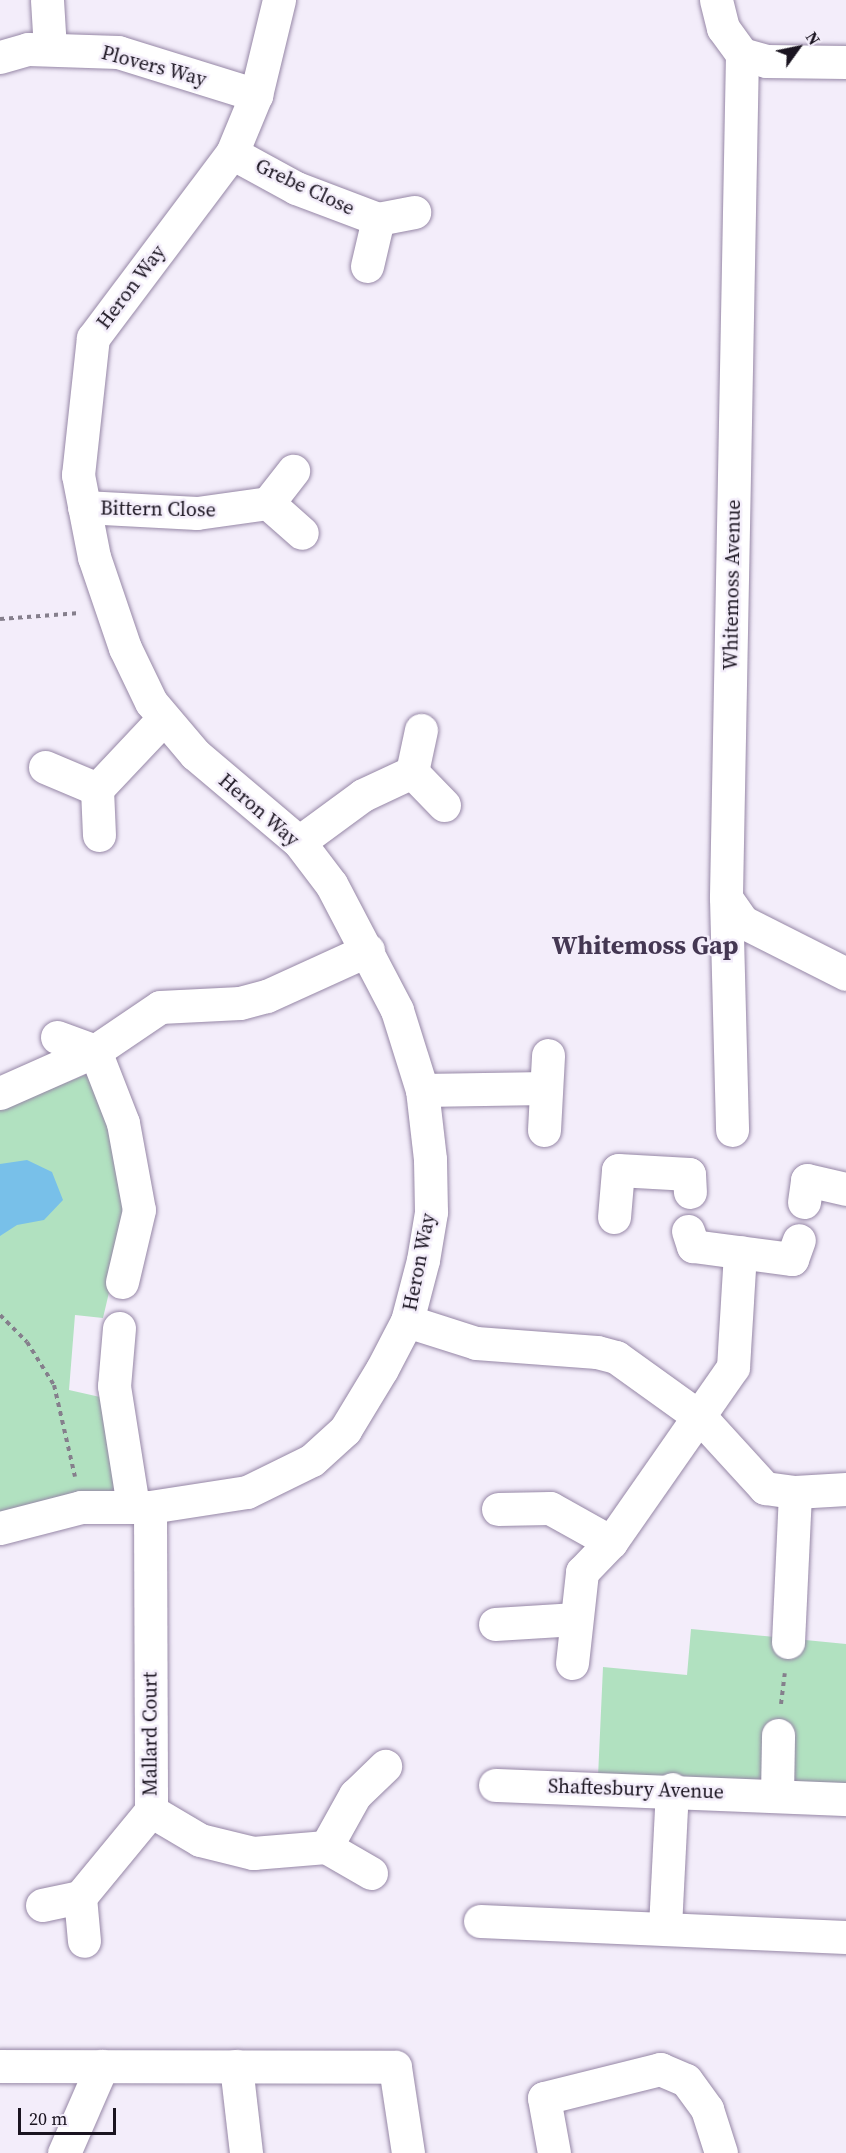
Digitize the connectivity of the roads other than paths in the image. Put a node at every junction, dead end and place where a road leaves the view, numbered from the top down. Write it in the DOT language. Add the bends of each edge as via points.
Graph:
graph roads {
  1 [pos="47,0"];
  2 [pos="279,0"];
  3 [pos="716,0"];
  4 [pos="50,49"];
  5 [pos="737,49"];
  6 [pos="0,57"];
  7 [pos="846,63"];
  8 [pos="256,94"];
  9 [pos="232,153"];
  10 [pos="414,212"];
  11 [pos="378,219"];
  12 [pos="367,266"];
  13 [pos="293,471"];
  14 [pos="268,503"];
  15 [pos="84,507"];
  16 [pos="302,533"];
  17 [pos="163,718"];
  18 [pos="421,729"];
  19 [pos="45,767"];
  20 [pos="412,772"];
  21 [pos="97,789"];
  22 [pos="444,805"];
  23 [pos="99,836"];
  24 [pos="299,842"];
  25 [pos="726,898"];
  26 [pos="369,950"];
  27 [pos="846,974"];
  28 [pos="57,1037"];
  29 [pos="95,1051"];
  30 [pos="548,1055"];
  31 [pos="546,1088"];
  32 [pos="422,1090"];
  33 [pos="0,1093"];
  34 [pos="544,1130"];
  35 [pos="732,1130"];
  36 [pos="846,1189"];
  37 [pos="690,1192"];
  38 [pos="804,1202"];
  39 [pos="614,1217"];
  40 [pos="688,1231"];
  41 [pos="799,1240"];
  42 [pos="740,1252"];
  43 [pos="122,1282"];
  44 [pos="407,1321"];
  45 [pos="119,1328"];
  46 [pos="701,1418"];
  47 [pos="846,1489"];
  48 [pos="795,1492"];
  49 [pos="141,1507"];
  50 [pos="498,1509"];
  51 [pos="0,1528"];
  52 [pos="611,1542"];
  53 [pos="576,1620"];
  54 [pos="495,1624"];
  55 [pos="788,1642"];
  56 [pos="572,1663"];
  57 [pos="778,1736"];
  58 [pos="385,1766"];
  59 [pos="495,1785"];
  60 [pos="672,1789"];
  61 [pos="777,1795"];
  62 [pos="846,1799"];
  63 [pos="151,1812"];
  64 [pos="326,1847"];
  65 [pos="371,1873"];
  66 [pos="80,1897"];
  67 [pos="42,1905"];
  68 [pos="480,1920"];
  69 [pos="665,1927"];
  70 [pos="846,1937"];
  71 [pos="84,1941"];
  72 [pos="0,2066"];
  73 [pos="102,2066"];
  74 [pos="236,2066"];
  75 [pos="64,2153"];
  76 [pos="246,2153"];
  77 [pos="408,2153"];
  78 [pos="554,2153"];
  79 [pos="721,2153"];
  1 -- 4 [label="street"];
  2 -- 8 [label="street, Heron Way"];
  3 -- 5 [label="street" via="723,28"];
  4 -- 6 [label="street, Plovers Way" via="28,49"];
  4 -- 8 [label="street, Plovers Way" via="118,52"];
  5 -- 7 [label="street" via="766,61"];
  5 -- 25 [label="street, Whitemoss Avenue"];
  8 -- 9 [label="street, Heron Way"];
  9 -- 11 [label="street, Grebe Close" via="296,188"];
  9 -- 15 [label="street, Heron Way" via="93,338 78,476"];
  10 -- 11 [label="street, Grebe Close"];
  11 -- 12 [label="street, Grebe Close"];
  13 -- 14 [label="street"];
  14 -- 15 [label="street, Bittern Close" via="196,513"];
  14 -- 16 [label="street"];
  15 -- 17 [label="street, Heron Way" via="94,557 110,605 130,658"];
  17 -- 21 [label="street"];
  17 -- 24 [label="street, Heron Way" via="213,771"];
  18 -- 20 [label="street"];
  19 -- 21 [label="street"];
  20 -- 22 [label="street"];
  20 -- 24 [label="street" via="363,795"];
  21 -- 23 [label="street"];
  24 -- 26 [label="street, Heron Way" via="331,884"];
  25 -- 27 [label="street" via="743,922"];
  25 -- 35 [label="street, Whitemoss Avenue"];
  26 -- 29 [label="street" via="267,996 240,1003 160,1007"];
  26 -- 32 [label="street, Heron Way" via="397,1010"];
  28 -- 29 [label="street"];
  29 -- 33 [label="street"];
  29 -- 43 [label="street" via="123,1123 139,1210"];
  30 -- 31 [label="street"];
  31 -- 32 [label="street"];
  31 -- 34 [label="street"];
  32 -- 44 [label="street, Heron Way" via="431,1212"];
  36 -- 38 [label="street" via="807,1180"];
  37 -- 39 [label="street" via="689,1174 618,1170"];
  40 -- 42 [label="street" via="693,1246"];
  41 -- 42 [label="street" via="792,1259"];
  42 -- 46 [label="street" via="733,1367"];
  44 -- 46 [label="street" via="476,1343 597,1352 616,1357"];
  44 -- 49 [label="street, Heron Way" via="364,1402 328,1448 247,1492"];
  45 -- 49 [label="street" via="114,1386"];
  46 -- 48 [label="street" via="765,1488"];
  46 -- 52 [label="street"];
  47 -- 48 [label="street"];
  48 -- 55 [label="street"];
  49 -- 51 [label="street, Heron Way" via="81,1507"];
  49 -- 63 [label="street, Mallard Court"];
  50 -- 52 [label="street" via="550,1508"];
  52 -- 53 [label="street" via="582,1572"];
  53 -- 54 [label="street"];
  53 -- 56 [label="street"];
  57 -- 61 [label="street"];
  58 -- 64 [label="street" via="355,1795"];
  59 -- 60 [label="street, Shaftesbury Avenue"];
  60 -- 61 [label="street, Shaftesbury Avenue"];
  60 -- 69 [label="street"];
  61 -- 62 [label="street, Shaftesbury Avenue"];
  63 -- 64 [label="street, Mallard Court" via="200,1840 253,1853"];
  63 -- 66 [label="street"];
  64 -- 65 [label="street"];
  66 -- 67 [label="street"];
  66 -- 71 [label="street"];
  68 -- 69 [label="street"];
  69 -- 70 [label="street"];
  72 -- 73 [label="street"];
  73 -- 74 [label="street"];
  73 -- 75 [label="street"];
  74 -- 76 [label="street"];
  74 -- 77 [label="street" via="395,2067"];
  78 -- 79 [label="street" via="544,2098 660,2069 686,2080 707,2109"];
}
